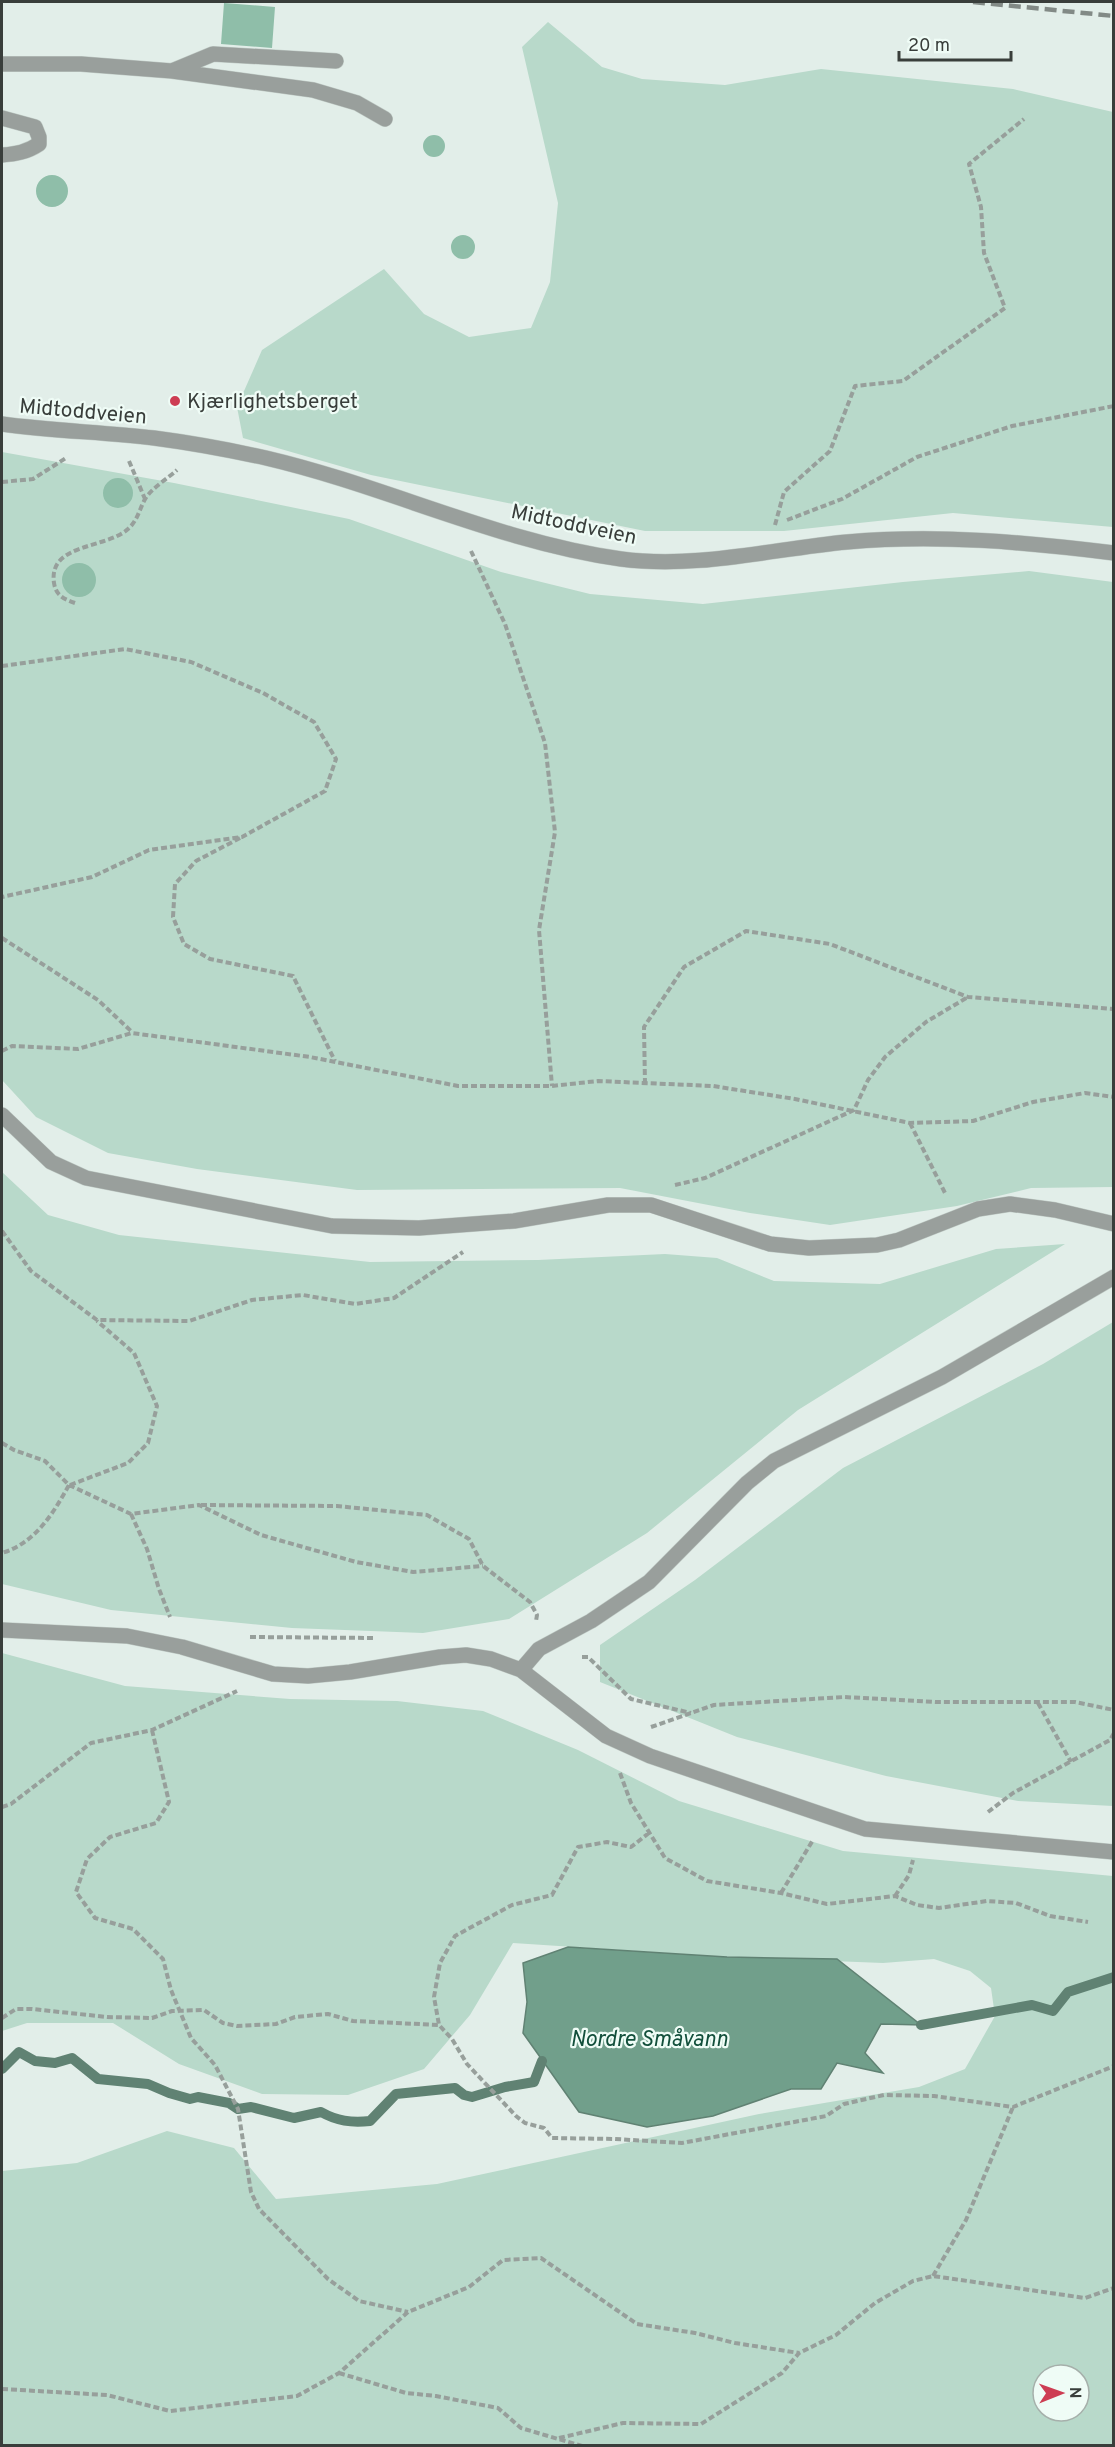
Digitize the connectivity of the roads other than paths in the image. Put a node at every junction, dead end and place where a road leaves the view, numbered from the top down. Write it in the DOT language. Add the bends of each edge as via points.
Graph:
graph roads {
  1 [pos="336,61"];
  2 [pos="2,64"];
  3 [pos="172,71"];
  4 [pos="2,118"];
  5 [pos="385,119"];
  6 [pos="2,155"];
  7 [pos="2,424"];
  8 [pos="1113,553"];
  9 [pos="2,1115"];
  10 [pos="1113,1224"];
  11 [pos="1113,1277"];
  12 [pos="2,1630"];
  13 [pos="521,1670"];
  14 [pos="1113,1852"];
  1 -- 3 [label="lane" via="213,54"];
  2 -- 3 [label="lane" via="81,64"];
  3 -- 5 [label="lane" via="313,90 357,103"];
  4 -- 6 [label="lane" via="35,127 39,144 30,150"];
  7 -- 8 [label="lane, Midtoddveien" via="154,438 267,459 538,543 621,559 712,560 846,542 909,538 991,539"];
  9 -- 10 [label="lane" via="51,1162 86,1178 332,1226 419,1228 514,1221 608,1205 651,1205 770,1245 809,1248 877,1245 978,1209 1010,1204"];
  11 -- 13 [label="lane" via="942,1377 774,1461 649,1582 591,1621 539,1649"];
  12 -- 13 [label="lane" via="127,1636 182,1647 273,1674 350,1672 466,1655"];
  13 -- 14 [label="lane" via="606,1736 650,1756 865,1828"];
}
